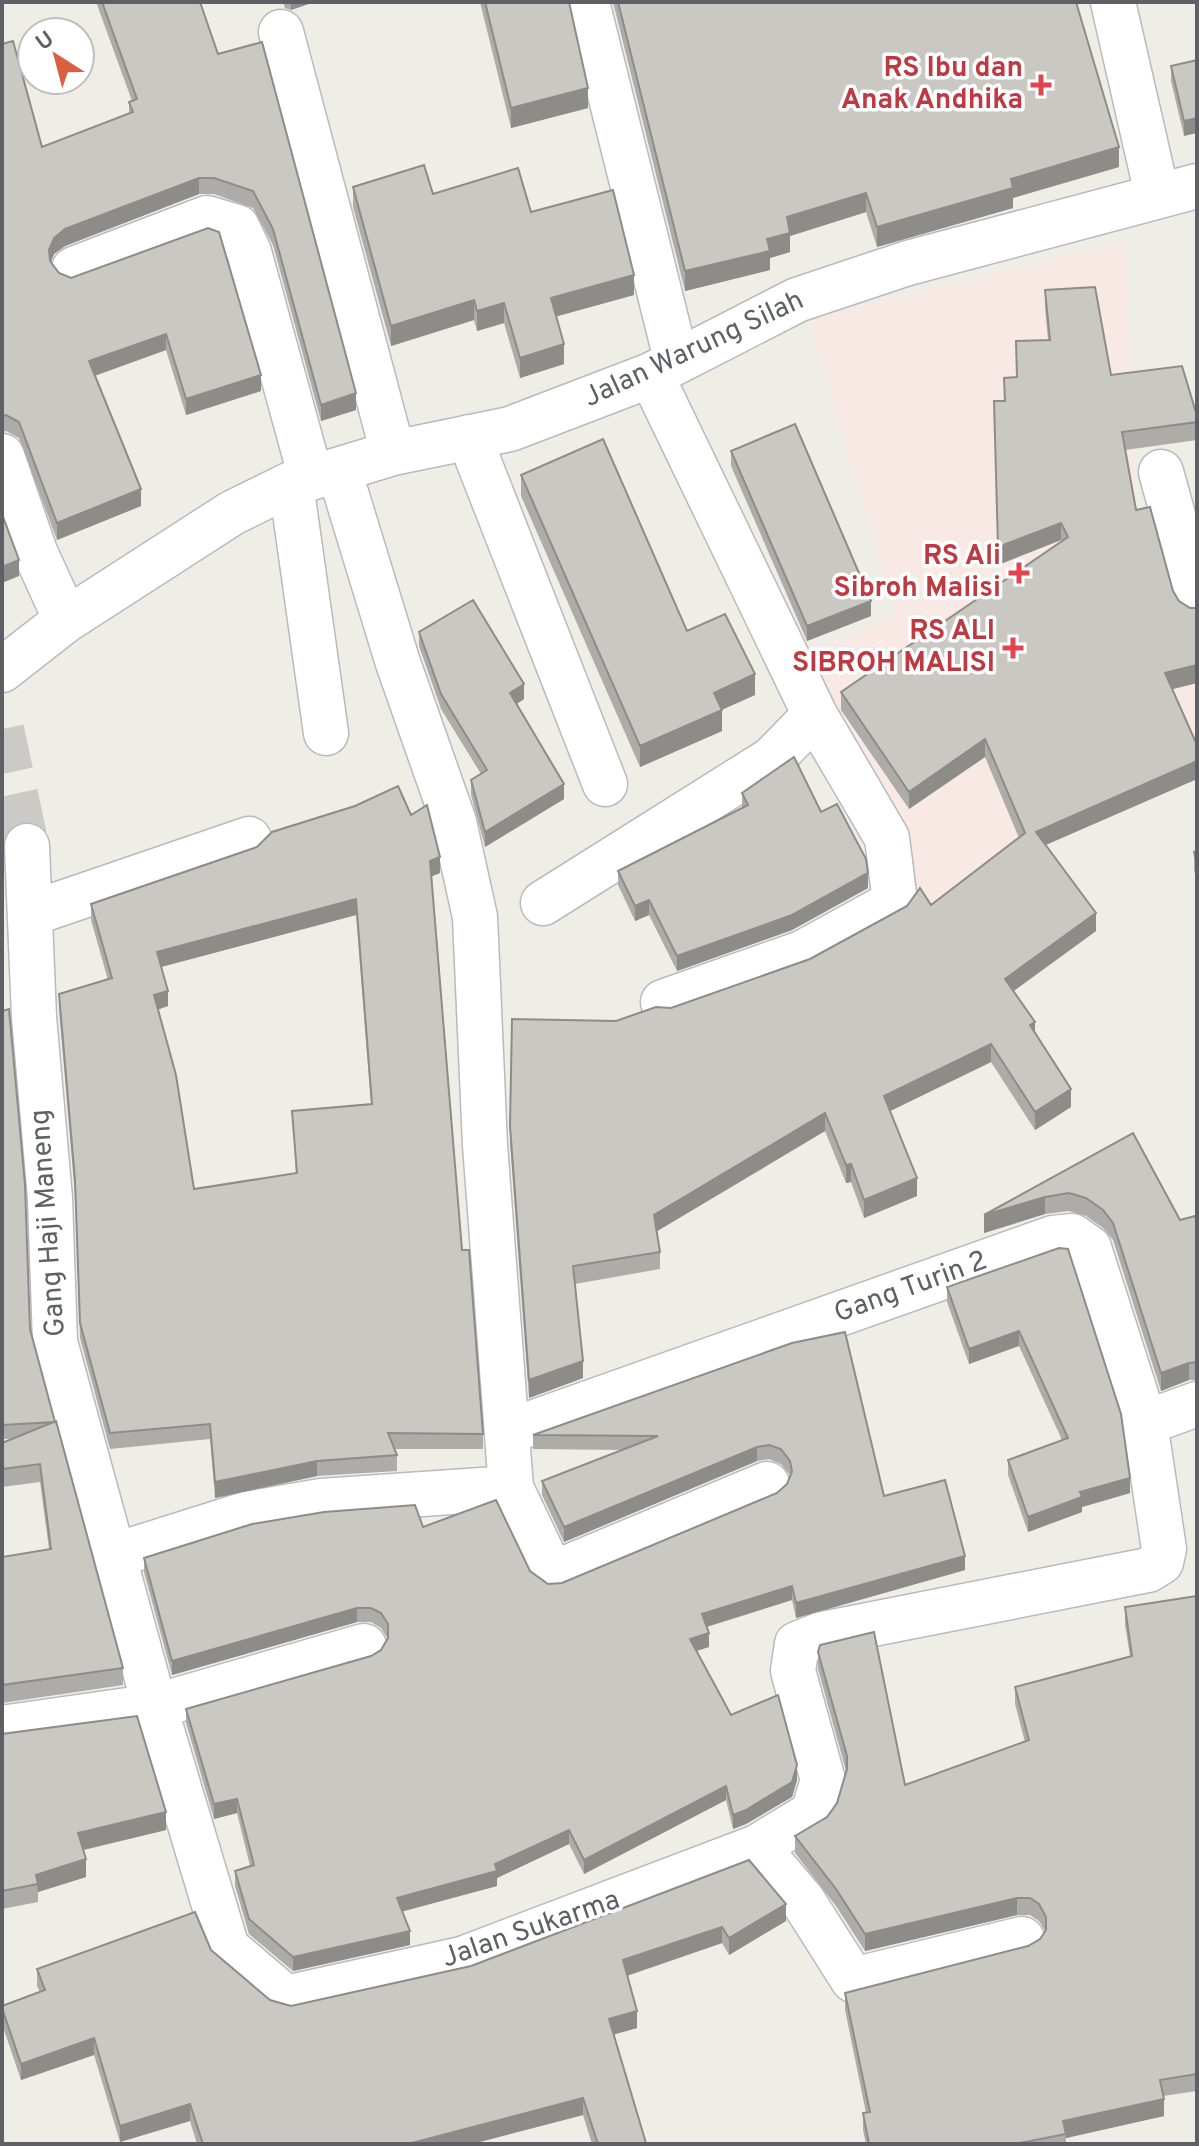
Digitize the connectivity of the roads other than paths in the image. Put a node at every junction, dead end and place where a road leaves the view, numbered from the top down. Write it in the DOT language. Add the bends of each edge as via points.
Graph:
graph roads {
  1 [pos="587,2"];
  2 [pos="1113,2"];
  3 [pos="281,32"];
  4 [pos="1177,190"];
  5 [pos="74,269"];
  6 [pos="664,367"];
  7 [pos="469,437"];
  8 [pos="393,453"];
  9 [pos="2,456"];
  10 [pos="1161,472"];
  11 [pos="314,478"];
  12 [pos="1197,602"];
  13 [pos="66,620"];
  14 [pos="2,670"];
  15 [pos="815,715"];
  16 [pos="326,733"];
  17 [pos="605,784"];
  18 [pos="249,839"];
  19 [pos="27,846"];
  20 [pos="543,903"];
  21 [pos="30,914"];
  22 [pos="663,1002"];
  23 [pos="1197,1404"];
  24 [pos="1145,1423"];
  25 [pos="507,1432"];
  26 [pos="767,1484"];
  27 [pos="511,1488"];
  28 [pos="116,1555"];
  29 [pos="364,1646"];
  30 [pos="156,1708"];
  31 [pos="2,1728"];
  32 [pos="757,1847"];
  33 [pos="1022,1939"];
  1 -- 6 [label="street"];
  2 -- 4 [label="street"];
  3 -- 8 [label="street"];
  4 -- 6 [label="street, Jalan Warung Silah" via="908,263 797,300"];
  5 -- 11 [label="street" via="207,218 237,227 249,252"];
  6 -- 7 [label="street, Jalan Warung Silah" via="510,429"];
  6 -- 15 [label="street"];
  7 -- 8 [label="street, Jalan Warung Silah"];
  7 -- 17 [label="street"];
  8 -- 11 [label="street, Jalan Warung Silah"];
  9 -- 13 [label="street" via="35,552"];
  10 -- 12 [label="street"];
  11 -- 13 [label="street, Jalan Warung Silah" via="232,513"];
  11 -- 16 [label="street"];
  11 -- 25 [label="street" via="398,663 454,822 475,917 485,1145"];
  13 -- 14 [label="street, Jalan Warung Silah"];
  15 -- 20 [label="street" via="772,759"];
  15 -- 22 [label="street" via="887,838 895,902 802,953"];
  18 -- 21 [label="street"];
  19 -- 21 [label="street, Gang Haji Maneng"];
  21 -- 28 [label="street, Gang Haji Maneng" via="55,1342"];
  23 -- 24 [label="street"];
  24 -- 25 [label="street, Gang Turin 2" via="1089,1248 1072,1236 1053,1238"];
  24 -- 32 [label="street" via="1164,1549 1161,1562 1148,1570 822,1634 797,1644 793,1671 823,1780 813,1813"];
  25 -- 27 [label="street"];
  26 -- 27 [label="street" via="552,1574"];
  27 -- 28 [label="street" via="291,1506 187,1530"];
  28 -- 30 [label="street, Gang Haji Maneng"];
  29 -- 30 [label="street"];
  30 -- 31 [label="street"];
  30 -- 32 [label="street, Jalan Sukarma" via="227,1948 286,1998 462,1959"];
  32 -- 33 [label="street" via="803,1901 853,1980"];
}
